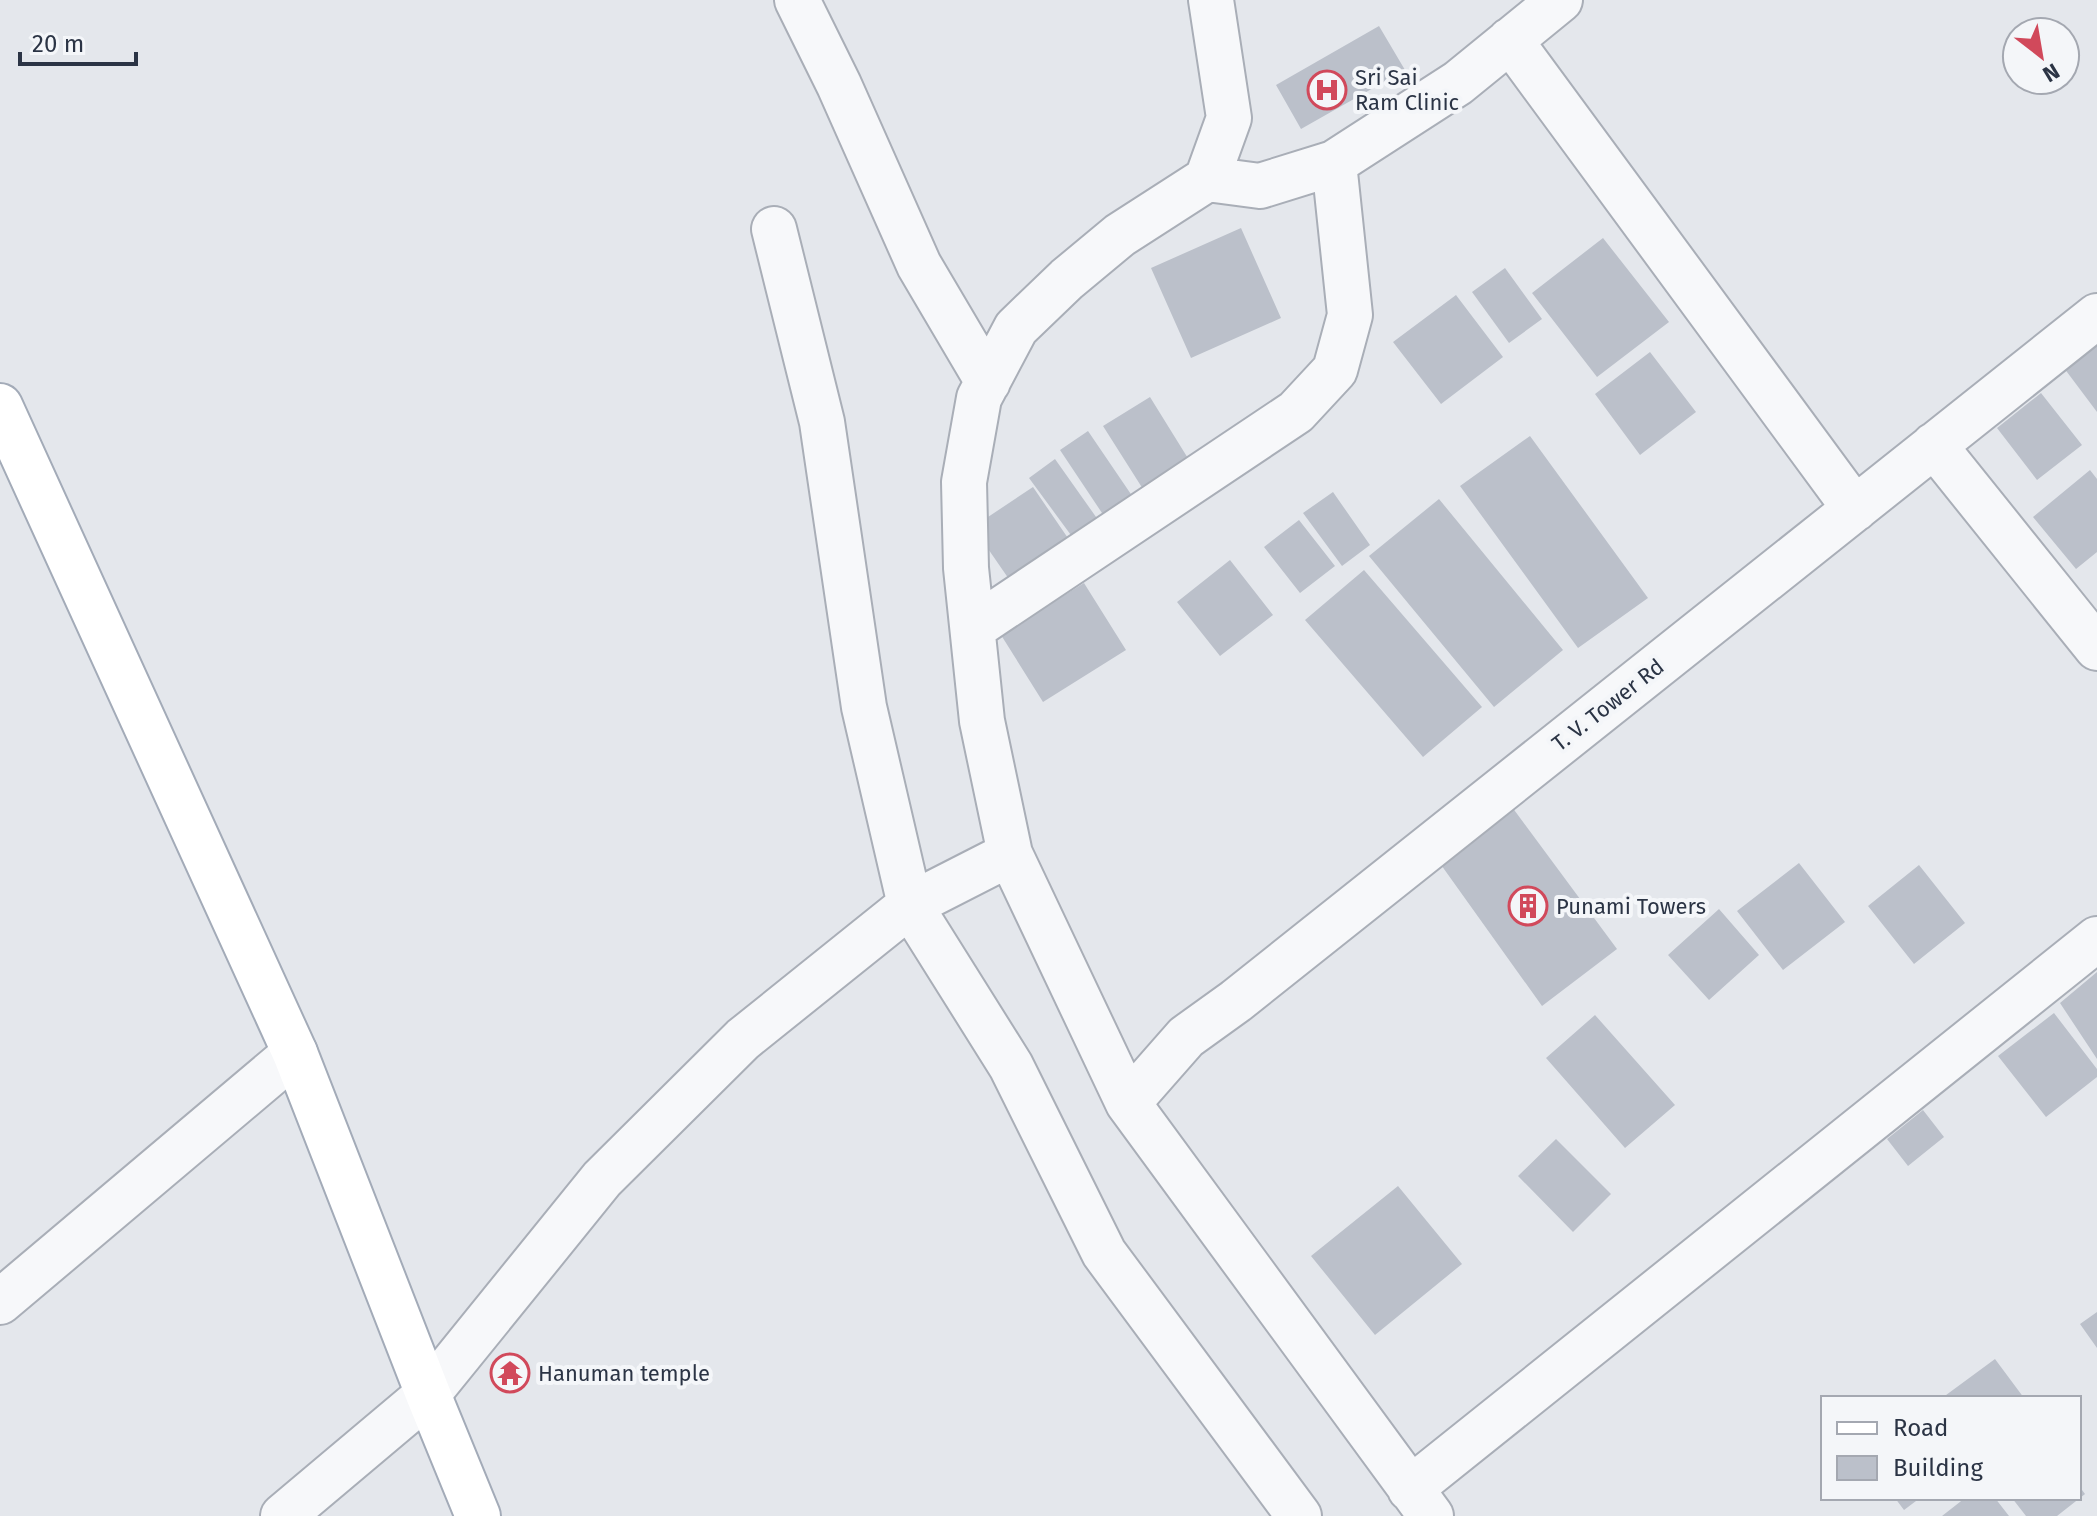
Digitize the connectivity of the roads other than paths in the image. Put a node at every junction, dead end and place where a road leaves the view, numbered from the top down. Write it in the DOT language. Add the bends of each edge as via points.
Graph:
graph roads {
  1 [pos="797,0"];
  2 [pos="1211,0"];
  3 [pos="1560,0"];
  4 [pos="1510,40"];
  5 [pos="1334,163"];
  6 [pos="1207,179"];
  7 [pos="774,229"];
  8 [pos="2097,316"];
  9 [pos="988,382"];
  10 [pos="0,406"];
  11 [pos="1934,445"];
  12 [pos="1855,509"];
  13 [pos="973,628"];
  14 [pos="2097,648"];
  15 [pos="1010,854"];
  16 [pos="910,905"];
  17 [pos="2097,939"];
  18 [pos="295,1053"];
  19 [pos="1128,1103"];
  20 [pos="0,1302"];
  21 [pos="428,1394"];
  22 [pos="1420,1503"];
  23 [pos="283,1516"];
  24 [pos="478,1516"];
  25 [pos="1299,1516"];
  1 -- 9 [label="street" via="919,265"];
  2 -- 6 [label="street" via="1229,118"];
  3 -- 4 [label="street"];
  4 -- 5 [label="street" via="1458,83"];
  4 -- 12 [label="street"];
  5 -- 6 [label="street" via="1260,186"];
  5 -- 13 [label="street" via="1350,315 1335,370 1296,412"];
  6 -- 9 [label="street" via="1120,235 1067,279 1016,328"];
  7 -- 16 [label="street" via="822,422 864,707"];
  8 -- 11 [label="street, T. V. Tower Rd"];
  9 -- 13 [label="street" via="979,398 964,482"];
  10 -- 18 [label="main road"];
  11 -- 12 [label="street, T. V. Tower Rd"];
  11 -- 14 [label="street"];
  12 -- 19 [label="street, T. V. Tower Rd" via="1186,1037"];
  13 -- 15 [label="street" via="982,721"];
  15 -- 16 [label="street"];
  15 -- 19 [label="street"];
  16 -- 21 [label="street" via="743,1039 602,1179"];
  16 -- 25 [label="street" via="1011,1066 1104,1253"];
  17 -- 22 [label="street"];
  18 -- 20 [label="street"];
  18 -- 21 [label="main road"];
  19 -- 22 [label="street"];
  21 -- 23 [label="street"];
  21 -- 24 [label="main road"];
}
